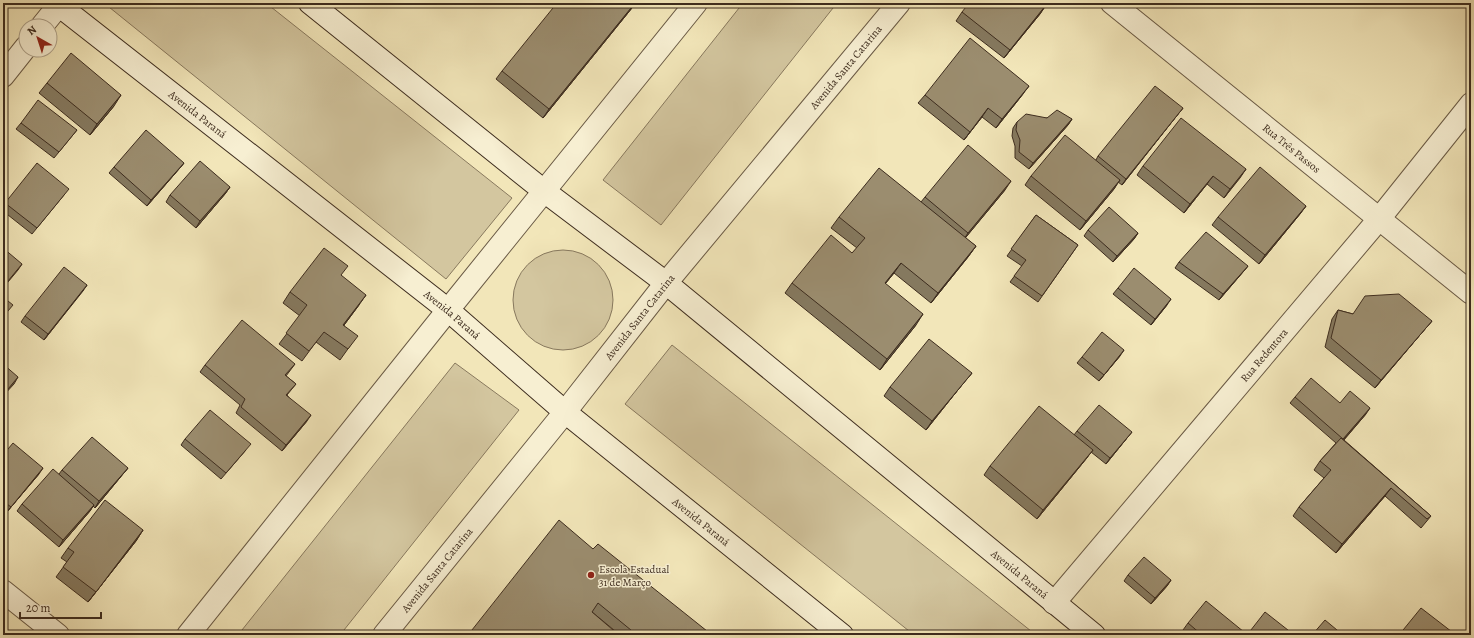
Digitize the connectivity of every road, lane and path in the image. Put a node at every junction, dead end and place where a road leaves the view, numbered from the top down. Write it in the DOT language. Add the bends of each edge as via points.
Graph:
graph roads {
  1 [pos="310,3"];
  2 [pos="696,3"];
  3 [pos="900,3"];
  4 [pos="1112,3"];
  5 [pos="57,4"];
  6 [pos="47,18"];
  7 [pos="18,57"];
  8 [pos="3,76"];
  9 [pos="1471,104"];
  10 [pos="544,191"];
  11 [pos="1378,219"];
  12 [pos="666,283"];
  13 [pos="1471,293"];
  14 [pos="448,310"];
  15 [pos="565,412"];
  16 [pos="3,591"];
  17 [pos="1054,603"];
  18 [pos="58,635"];
  19 [pos="188,635"];
  20 [pos="384,635"];
  21 [pos="842,635"];
  22 [pos="1094,635"];
  1 -- 10 [label="street, Avenida Paraná"];
  2 -- 10 [label="street"];
  3 -- 12 [label="street, Avenida Santa Catarina"];
  4 -- 11 [label="street, Rua Três Passos"];
  5 -- 6 [label="street"];
  5 -- 14 [label="street, Avenida Paraná"];
  7 -- 8 [label="street"];
  9 -- 11 [label="street, Rua Redentora"];
  10 -- 12 [label="street, Avenida Paraná"];
  10 -- 14 [label="street"];
  11 -- 13 [label="street, Rua Três Passos"];
  11 -- 17 [label="street, Rua Redentora"];
  12 -- 15 [label="street, Avenida Santa Catarina"];
  12 -- 17 [label="street, Avenida Paraná"];
  14 -- 15 [label="street, Avenida Paraná"];
  14 -- 19 [label="street"];
  15 -- 20 [label="street, Avenida Santa Catarina"];
  15 -- 21 [label="street, Avenida Paraná"];
  16 -- 18 [label="street"];
  17 -- 22 [label="street, Avenida Paraná"];
}
